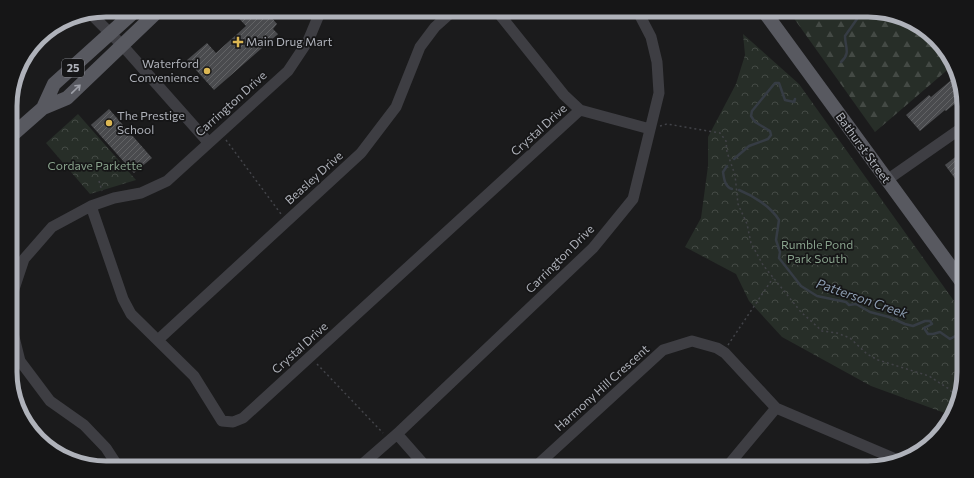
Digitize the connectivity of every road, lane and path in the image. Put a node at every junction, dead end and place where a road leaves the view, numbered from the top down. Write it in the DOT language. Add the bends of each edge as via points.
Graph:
graph roads {
  1 [pos="128,17"];
  2 [pos="152,17"];
  3 [pos="318,17"];
  4 [pos="446,17"];
  5 [pos="502,17"];
  6 [pos="641,17"];
  7 [pos="768,17"];
  8 [pos="95,18"];
  9 [pos="111,33"];
  10 [pos="122,45"];
  11 [pos="43,108"];
  12 [pos="580,110"];
  13 [pos="650,129"];
  14 [pos="957,131"];
  15 [pos="17,132"];
  16 [pos="221,132"];
  17 [pos="208,142"];
  18 [pos="887,180"];
  19 [pos="91,206"];
  20 [pos="286,221"];
  21 [pos="957,275"];
  22 [pos="773,278"];
  23 [pos="17,280"];
  24 [pos="159,339"];
  25 [pos="17,349"];
  26 [pos="724,352"];
  27 [pos="310,357"];
  28 [pos="954,395"];
  29 [pos="776,408"];
  30 [pos="393,437"];
  31 [pos="892,457"];
  32 [pos="114,461"];
  33 [pos="366,461"];
  34 [pos="420,461"];
  35 [pos="542,461"];
  36 [pos="732,461"];
  1 -- 9 [label="main road, 25"];
  2 -- 10 [label="main road, 25"];
  3 -- 16 [label="street, Carrington Drive" via="308,41 288,71"];
  4 -- 20 [label="street, Beasley Drive" via="420,47 396,107 361,152"];
  5 -- 12 [label="street" via="564,95"];
  6 -- 13 [label="street, Carrington Drive" via="651,37 658,62 659,93"];
  7 -- 18 [label="main road, Bathurst Street"];
  8 -- 9 [label="street"];
  9 -- 10 [label="street"];
  9 -- 11 [label="main road, 25" via="54,84"];
  11 -- 10 [label="main road, 25, one-way" via="67,98"];
  10 -- 17 [label="street"];
  11 -- 15 [label="main road, 25"];
  12 -- 13 [label="street"];
  12 -- 27 [label="street, Crystal Drive"];
  13 -- 22 [label="path" via="667,124 720,133 726,141 733,167 738,204 747,224 751,243"];
  13 -- 30 [label="street, Carrington Drive" via="633,198 593,248"];
  14 -- 18 [label="street"];
  16 -- 17 [label="street, Carrington Drive"];
  16 -- 20 [label="path"];
  17 -- 19 [label="street, Carrington Drive" via="167,181 141,193"];
  18 -- 21 [label="main road, Bathurst Street"];
  19 -- 23 [label="street, Carrington Drive" via="52,227 24,260"];
  19 -- 24 [label="street, Crystal Drive" via="123,299 131,314"];
  20 -- 24 [label="street, Beasley Drive"];
  22 -- 26 [label="path"];
  22 -- 28 [label="path" via="801,312 822,330 850,338 867,354 878,360 929,376"];
  24 -- 27 [label="street, Crystal Drive" via="194,376 222,421 228,422 243,418"];
  25 -- 32 [label="street, Carrington Drive" via="20,361 50,402 84,425"];
  26 -- 29 [label="street, Harmony Hill Crescent"];
  26 -- 35 [label="street, Harmony Hill Crescent" via="692,341 663,350"];
  27 -- 30 [label="path"];
  29 -- 31 [label="street, Harmony Hill Crescent"];
  29 -- 36 [label="street"];
  30 -- 33 [label="street, Carrington Drive"];
  30 -- 34 [label="street"];
}
